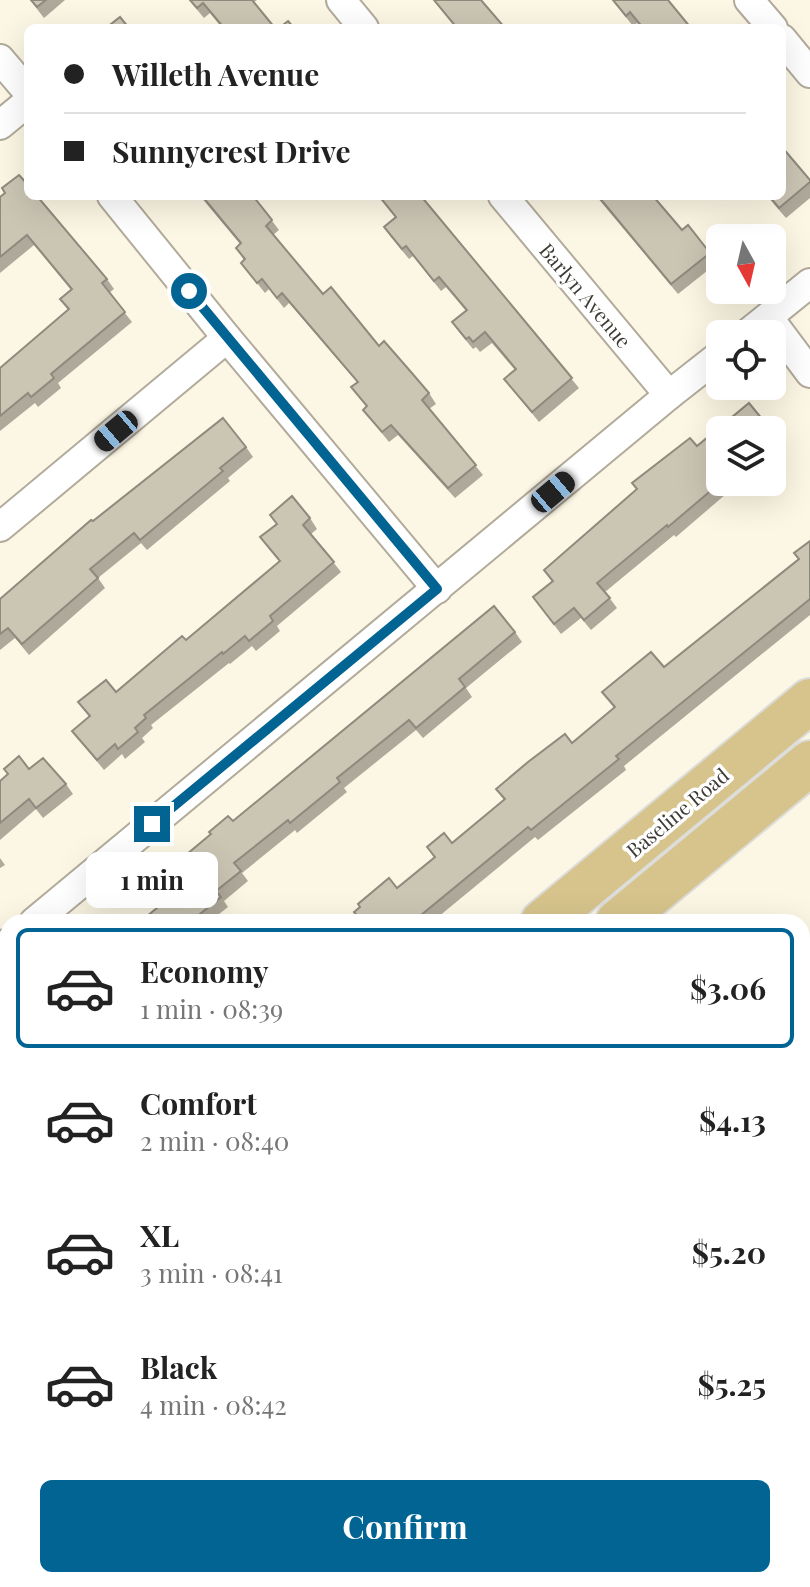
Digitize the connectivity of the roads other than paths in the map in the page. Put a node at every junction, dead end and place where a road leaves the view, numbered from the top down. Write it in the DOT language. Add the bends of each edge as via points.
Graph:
graph roads {
  1 [pos="341,0"];
  2 [pos="749,0"];
  3 [pos="361,24"];
  4 [pos="770,24"];
  5 [pos="786,44"];
  6 [pos="0,59"];
  7 [pos="810,73"];
  8 [pos="24,87"];
  9 [pos="24,105"];
  10 [pos="0,125"];
  11 [pos="115,200"];
  12 [pos="506,200"];
  13 [pos="810,283"];
  14 [pos="765,320"];
  15 [pos="227,338"];
  16 [pos="786,351"];
  17 [pos="706,366"];
  18 [pos="810,373"];
  19 [pos="669,395"];
  20 [pos="0,527"];
  21 [pos="437,589"];
  22 [pos="810,701"];
  23 [pos="810,763"];
  24 [pos="44,914"];
  25 [pos="553,914"];
  26 [pos="628,914"];
  1 -- 3 [label="street"];
  2 -- 4 [label="street"];
  5 -- 7 [label="street"];
  6 -- 8 [label="street"];
  9 -- 10 [label="street"];
  11 -- 15 [label="street"];
  12 -- 19 [label="street, Barlyn Avenue"];
  13 -- 14 [label="street"];
  15 -- 20 [label="street"];
  15 -- 21 [label="street"];
  16 -- 18 [label="street"];
  17 -- 19 [label="street"];
  19 -- 21 [label="street"];
  21 -- 24 [label="street"];
  22 -- 25 [label="main road, Baseline Road"];
  23 -- 26 [label="main road"];
}
